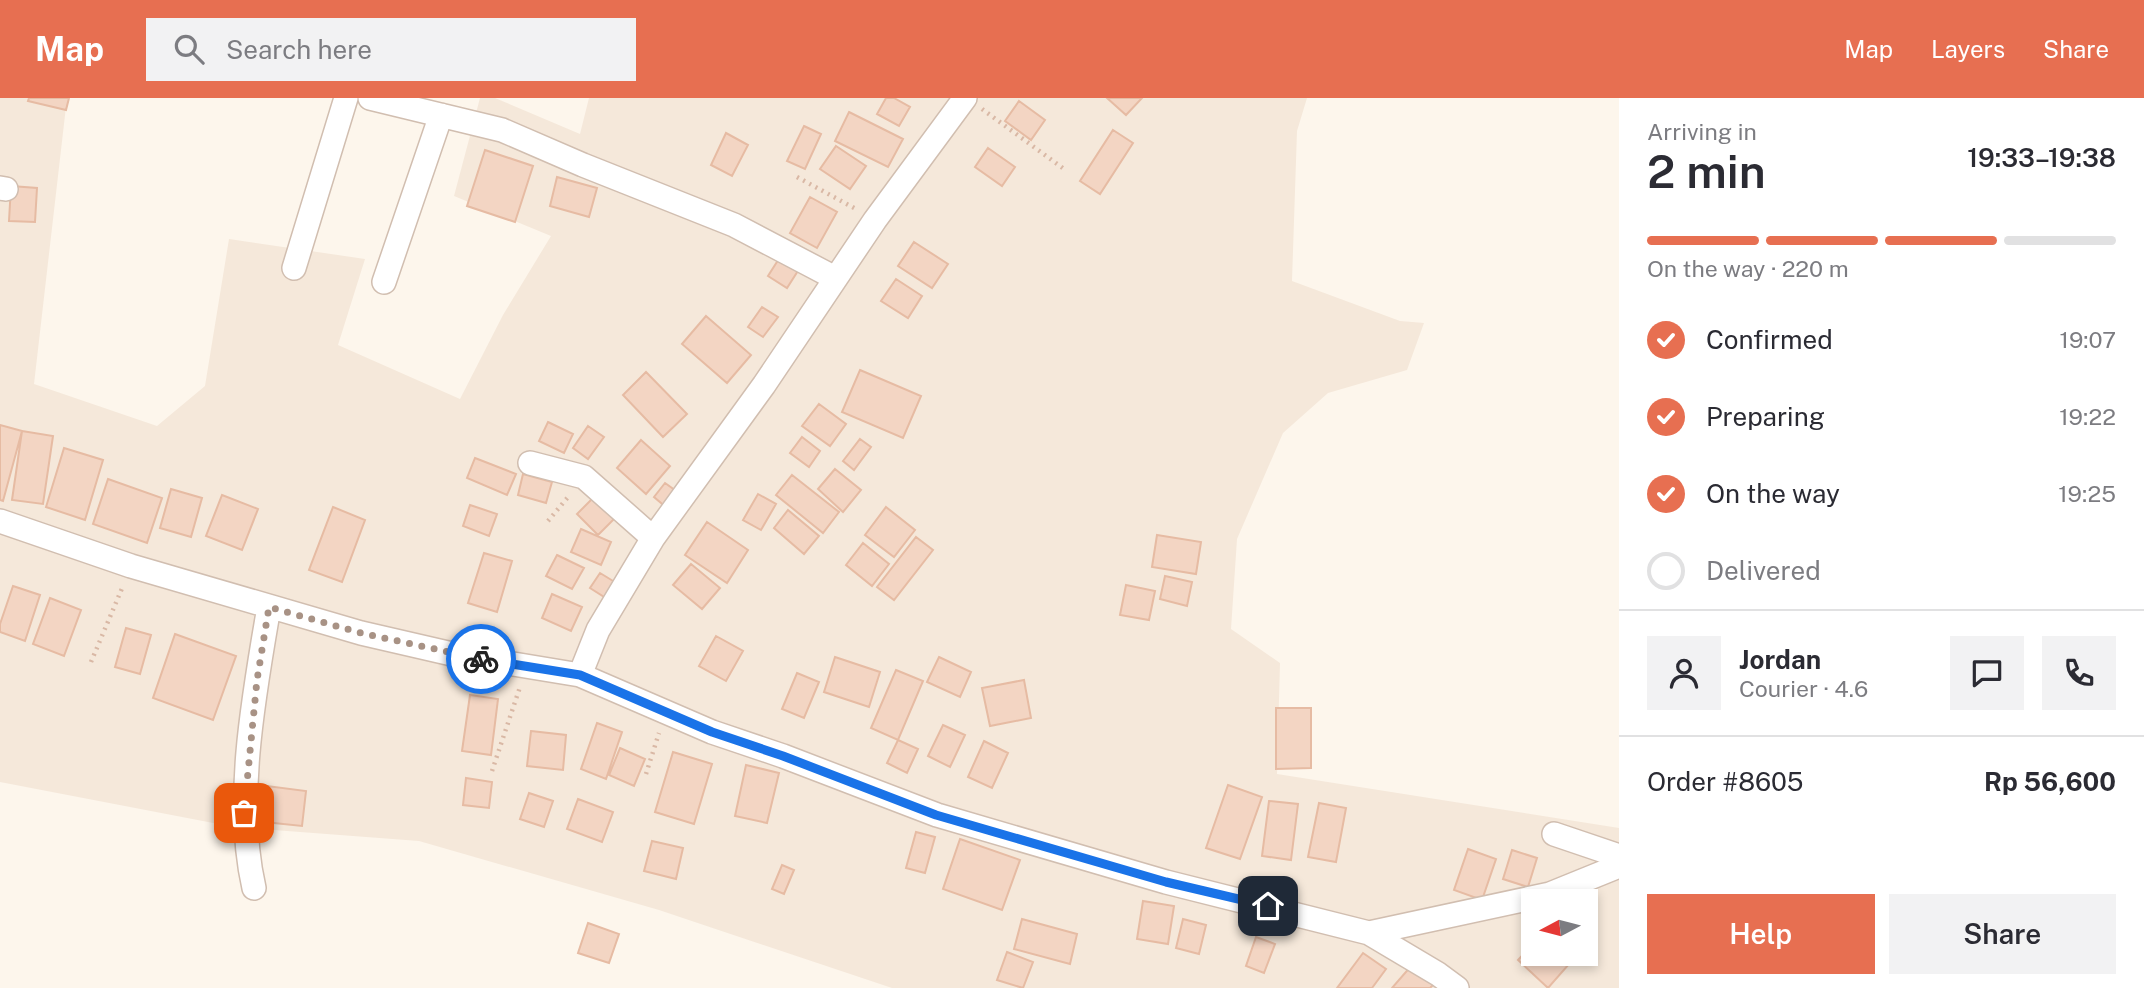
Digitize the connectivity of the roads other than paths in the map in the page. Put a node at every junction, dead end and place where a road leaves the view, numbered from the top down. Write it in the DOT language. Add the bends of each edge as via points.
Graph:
graph roads {
  1 [pos="346,98"];
  2 [pos="370,98"];
  3 [pos="972,102"];
  4 [pos="440,115"];
  5 [pos="294,268"];
  6 [pos="835,278"];
  7 [pos="384,282"];
  8 [pos="530,463"];
  9 [pos="0,521"];
  10 [pos="653,538"];
  11 [pos="269,607"];
  12 [pos="580,675"];
  13 [pos="1554,834"];
  14 [pos="1619,856"];
  15 [pos="1619,866"];
  16 [pos="254,888"];
  17 [pos="1369,933"];
  18 [pos="1457,988"];
  1 -- 5 [label="street"];
  2 -- 4 [label="street"];
  3 -- 6 [label="street" via="875,220"];
  4 -- 6 [label="street" via="502,130 734,225"];
  4 -- 7 [label="street"];
  6 -- 10 [label="street"];
  8 -- 10 [label="street" via="584,477"];
  9 -- 11 [label="street"];
  10 -- 12 [label="street" via="598,630"];
  11 -- 12 [label="street" via="452,654"];
  11 -- 16 [label="street" via="244,813"];
  12 -- 17 [label="street" via="712,732 936,815 1166,882"];
  13 -- 14 [label="street"];
  15 -- 17 [label="street" via="1535,898"];
  17 -- 18 [label="street"];
}
